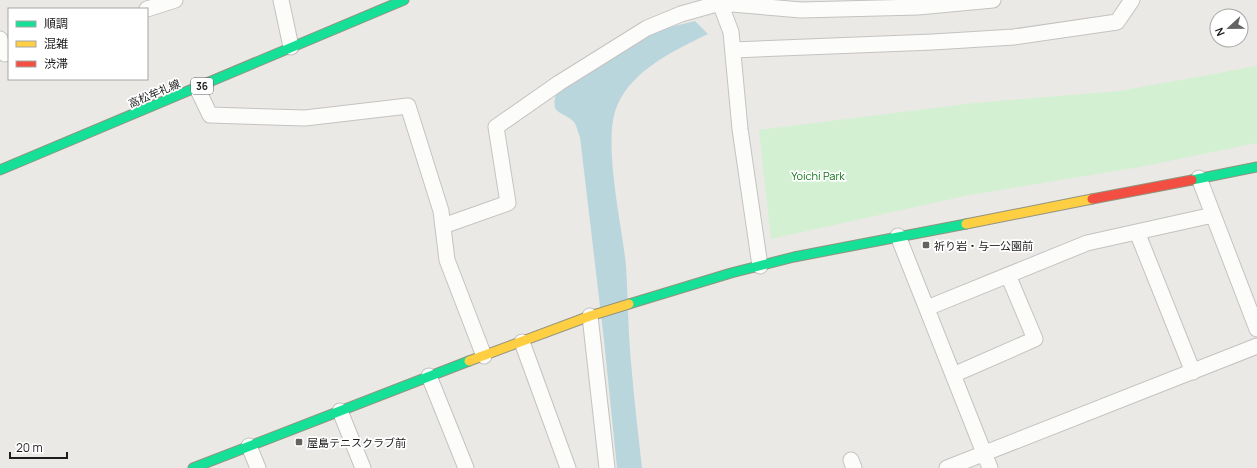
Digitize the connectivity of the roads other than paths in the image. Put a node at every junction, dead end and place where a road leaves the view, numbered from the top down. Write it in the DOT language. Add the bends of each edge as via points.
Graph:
graph roads {
  1 [pos="175,0"];
  2 [pos="281,0"];
  3 [pos="404,0"];
  4 [pos="993,0"];
  5 [pos="1132,0"];
  6 [pos="719,1"];
  7 [pos="148,9"];
  8 [pos="0,39"];
  9 [pos="291,47"];
  10 [pos="732,50"];
  11 [pos="5,54"];
  12 [pos="196,88"];
  13 [pos="1257,167"];
  14 [pos="0,170"];
  15 [pos="1199,178"];
  16 [pos="1213,215"];
  17 [pos="443,226"];
  18 [pos="1137,232"];
  19 [pos="898,236"];
  20 [pos="760,266"];
  21 [pos="1008,275"];
  22 [pos="927,308"];
  23 [pos="593,315"];
  24 [pos="1257,329"];
  25 [pos="522,342"];
  26 [pos="1257,346"];
  27 [pos="484,356"];
  28 [pos="1193,372"];
  29 [pos="953,375"];
  30 [pos="429,376"];
  31 [pos="340,410"];
  32 [pos="249,446"];
  33 [pos="984,453"];
  34 [pos="193,468"];
  35 [pos="258,468"];
  36 [pos="363,468"];
  37 [pos="466,468"];
  38 [pos="568,468"];
  39 [pos="607,468"];
  40 [pos="947,468"];
  41 [pos="990,468"];
  1 -- 7 [label="street"];
  2 -- 9 [label="street"];
  3 -- 9 [label="street, 高松牟礼線 / 36"];
  4 -- 6 [label="street" via="918,7 801,10"];
  5 -- 10 [label="street" via="1117,22 1014,37"];
  6 -- 10 [label="street" via="731,32"];
  6 -- 17 [label="street" via="648,28 559,83 496,126 508,203"];
  8 -- 11 [label="street"];
  9 -- 12 [label="street, 高松牟礼線 / 36"];
  10 -- 20 [label="street" via="740,129"];
  12 -- 14 [label="street, 高松牟礼線 / 36"];
  12 -- 17 [label="street" via="210,115 305,118 408,106 441,211"];
  13 -- 15 [label="street"];
  15 -- 16 [label="street"];
  15 -- 19 [label="street"];
  16 -- 18 [label="street"];
  16 -- 24 [label="street"];
  17 -- 27 [label="street" via="447,260"];
  18 -- 21 [label="street" via="1087,243"];
  18 -- 28 [label="street"];
  19 -- 20 [label="street"];
  19 -- 22 [label="street"];
  20 -- 23 [label="street"];
  21 -- 22 [label="street"];
  21 -- 29 [label="street" via="1035,339"];
  22 -- 29 [label="street"];
  23 -- 25 [label="street"];
  23 -- 39 [label="street"];
  25 -- 27 [label="street"];
  25 -- 38 [label="street"];
  26 -- 28 [label="street"];
  27 -- 30 [label="street"];
  28 -- 33 [label="street"];
  29 -- 33 [label="street"];
  30 -- 31 [label="street"];
  30 -- 37 [label="street"];
  31 -- 32 [label="street"];
  31 -- 36 [label="street"];
  32 -- 34 [label="street"];
  32 -- 35 [label="street"];
  33 -- 40 [label="street"];
  33 -- 41 [label="street"];
}
